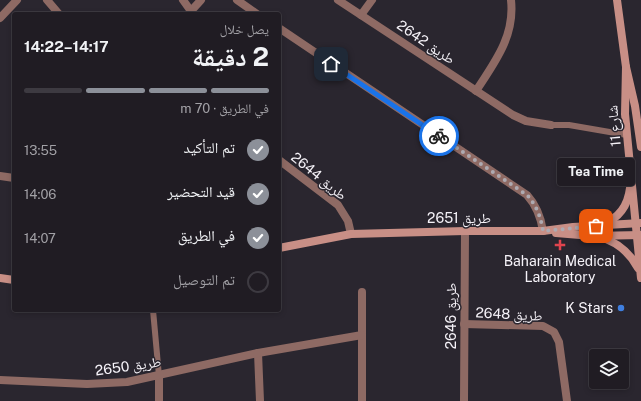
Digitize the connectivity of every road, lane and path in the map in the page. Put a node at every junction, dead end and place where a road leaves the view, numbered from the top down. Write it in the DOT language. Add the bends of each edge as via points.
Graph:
graph roads {
  1 [pos="17,0"];
  2 [pos="47,0"];
  3 [pos="183,0"];
  4 [pos="201,0"];
  5 [pos="237,0"];
  6 [pos="338,0"];
  7 [pos="372,0"];
  8 [pos="511,0"];
  9 [pos="617,0"];
  10 [pos="57,12"];
  11 [pos="192,12"];
  12 [pos="255,12"];
  13 [pos="361,15"];
  14 [pos="0,18"];
  15 [pos="281,29"];
  16 [pos="626,67"];
  17 [pos="476,91"];
  18 [pos="551,125"];
  19 [pos="627,135"];
  20 [pos="641,147"];
  21 [pos="281,162"];
  22 [pos="0,176"];
  23 [pos="632,177"];
  24 [pos="12,178"];
  25 [pos="638,224"];
  26 [pos="596,226"];
  27 [pos="465,231"];
  28 [pos="543,231"];
  29 [pos="351,234"];
  30 [pos="639,235"];
  31 [pos="592,236"];
  32 [pos="281,248"];
  33 [pos="641,275"];
  34 [pos="0,278"];
  35 [pos="12,280"];
  36 [pos="362,292"];
  37 [pos="153,312"];
  38 [pos="464,324"];
  39 [pos="362,335"];
  40 [pos="258,353"];
  41 [pos="159,376"];
  42 [pos="0,380"];
  43 [pos="160,401"];
  44 [pos="260,401"];
  45 [pos="362,401"];
  46 [pos="464,401"];
  47 [pos="567,401"];
  1 -- 14 [label="street"];
  2 -- 10 [label="street"];
  3 -- 11 [label="street"];
  4 -- 11 [label="street"];
  5 -- 12 [label="street"];
  6 -- 13 [label="street, طريق 2642"];
  7 -- 13 [label="street"];
  8 -- 17 [label="street" via="512,22 507,39"];
  9 -- 16 [label="main road, شارع 11"];
  13 -- 17 [label="street, طريق 2642"];
  15 -- 28 [label="street" via="527,195 534,202"];
  16 -- 19 [label="main road, شارع 11" via="624,94"];
  16 -- 20 [label="main road, شارع 11"];
  17 -- 18 [label="street, طريق 2642" via="526,121"];
  18 -- 19 [label="lane" via="569,125"];
  19 -- 23 [label="main road, شارع 11"];
  21 -- 29 [label="street, طريق 2644" via="338,205 348,221"];
  22 -- 24 [label="street"];
  23 -- 25 [label="main road, شارع 11"];
  23 -- 26 [label="main road" via="626,203 619,214 608,222"];
  25 -- 26 [label="main road, طريق 2651"];
  25 -- 30 [label="main road, شارع 11"];
  26 -- 28 [label="main road, طريق 2651"];
  27 -- 28 [label="main road, طريق 2651"];
  27 -- 29 [label="main road, طريق 2651"];
  27 -- 38 [label="street, طريق 2646"];
  28 -- 31 [label="main road"];
  29 -- 32 [label="main road, طريق 2651"];
  30 -- 31 [label="main road"];
  30 -- 33 [label="main road, شارع 11"];
  31 -- 33 [label="main road" via="602,237 621,247 635,263"];
  34 -- 35 [label="main road"];
  36 -- 39 [label="street"];
  37 -- 41 [label="lane"];
  38 -- 46 [label="street, طريق 2646"];
  38 -- 47 [label="street, طريق 2648" via="543,326 554,332 559,342"];
  39 -- 40 [label="street, طريق 2650"];
  39 -- 45 [label="street"];
  40 -- 41 [label="street, طريق 2650"];
  40 -- 44 [label="street"];
  41 -- 42 [label="street, طريق 2650" via="100,384"];
  41 -- 43 [label="street"];
}
